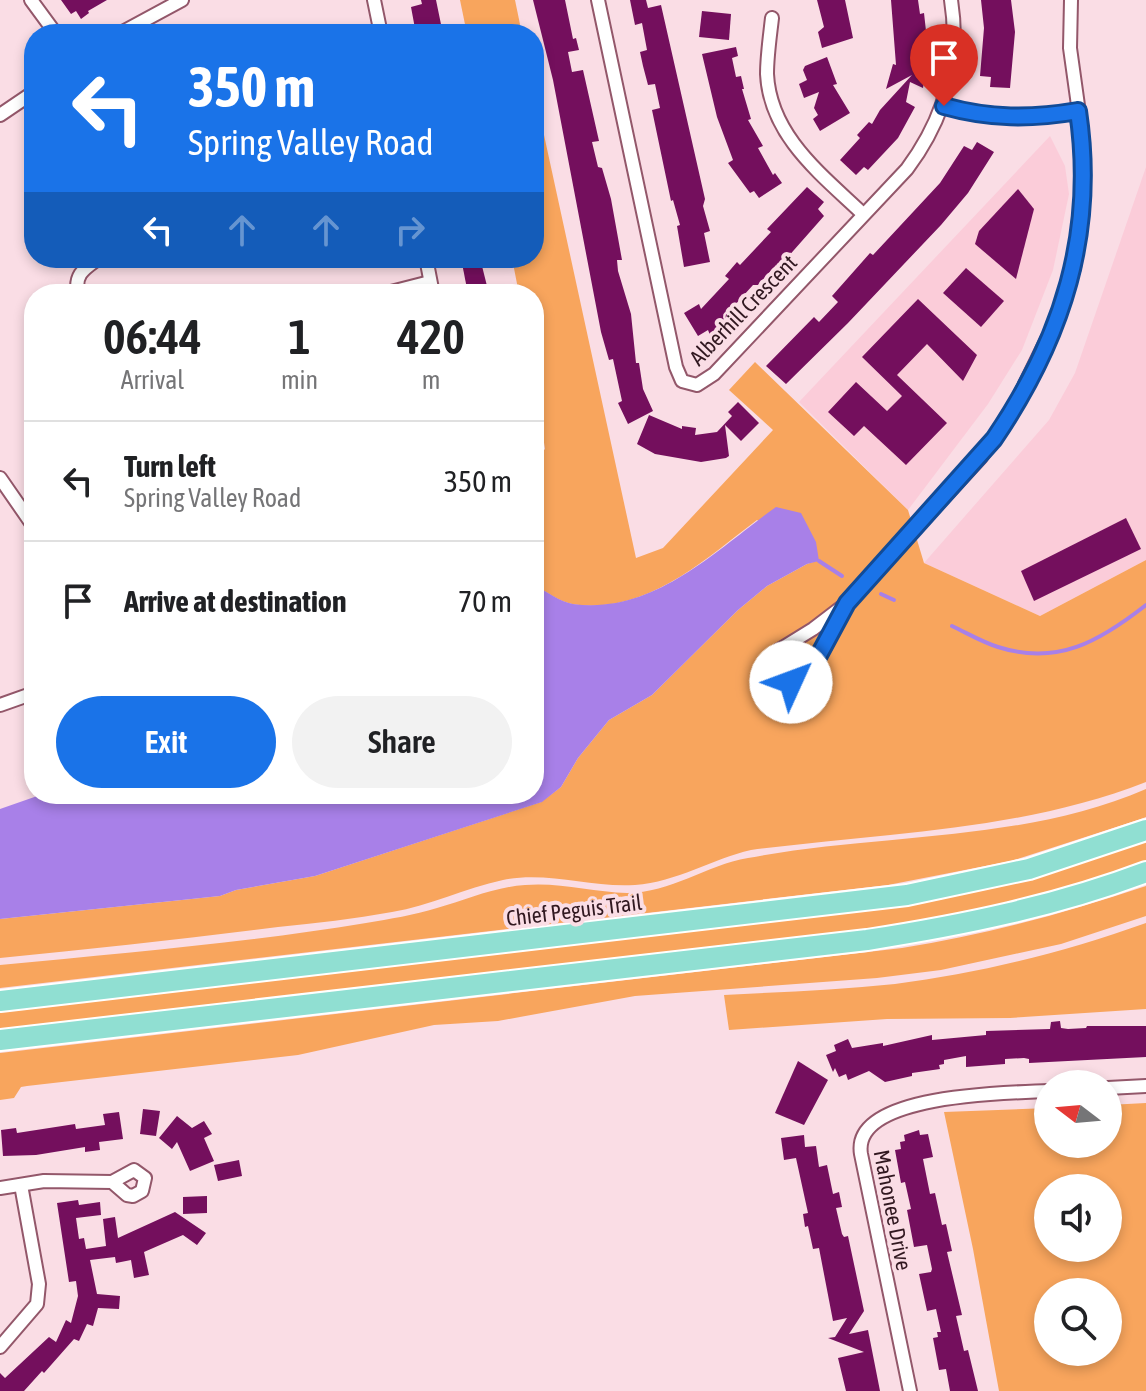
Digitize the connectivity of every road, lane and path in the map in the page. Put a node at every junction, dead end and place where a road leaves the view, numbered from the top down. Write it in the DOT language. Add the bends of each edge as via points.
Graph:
graph roads {
  1 [pos="31,0"];
  2 [pos="182,0"];
  3 [pos="374,0"];
  4 [pos="598,0"];
  5 [pos="951,0"];
  6 [pos="1071,0"];
  7 [pos="772,18"];
  8 [pos="49,24"];
  9 [pos="138,24"];
  10 [pos="379,24"];
  11 [pos="24,99"];
  12 [pos="944,106"];
  13 [pos="1078,111"];
  14 [pos="0,115"];
  15 [pos="863,214"];
  16 [pos="0,478"];
  17 [pos="24,509"];
  18 [pos="847,603"];
  19 [pos="24,697"];
  20 [pos="0,705"];
  21 [pos="1146,830"];
  22 [pos="1146,872"];
  23 [pos="0,1001"];
  24 [pos="0,1040"];
  25 [pos="1146,1086"];
  26 [pos="1122,1087"];
  27 [pos="1034,1092"];
  28 [pos="112,1182"];
  29 [pos="21,1185"];
  30 [pos="0,1188"];
  31 [pos="0,1347"];
  32 [pos="910,1391"];
  1 -- 8 [label="street"];
  2 -- 9 [label="street"];
  3 -- 10 [label="street"];
  4 -- 15 [label="street, Alberhill Crescent" via="682,381 697,385 714,374"];
  5 -- 12 [label="street, Alberhill Crescent" via="954,49"];
  6 -- 13 [label="street" via="1070,48"];
  7 -- 15 [label="street" via="767,76 787,137"];
  11 -- 14 [label="street"];
  12 -- 13 [label="street" via="1006,118"];
  12 -- 15 [label="street, Alberhill Crescent" via="907,169"];
  13 -- 18 [label="street" via="1084,180 1080,238 1068,287 1038,361 981,457"];
  16 -- 17 [label="street"];
  18 -- 18 [label="street" via="779,650 771,664 780,678 798,680 812,668"];
  19 -- 20 [label="street"];
  21 -- 23 [label="main road, Chief Peguis Trail" via="1029,869 907,895"];
  22 -- 24 [label="main road" via="1020,911 880,938"];
  25 -- 26 [label="street"];
  27 -- 32 [label="street, Mahonee Drive" via="944,1098 877,1122 862,1135 859,1145"];
  28 -- 29 [label="street"];
  29 -- 30 [label="street"];
  29 -- 31 [label="street" via="39,1284 37,1304"];
}
